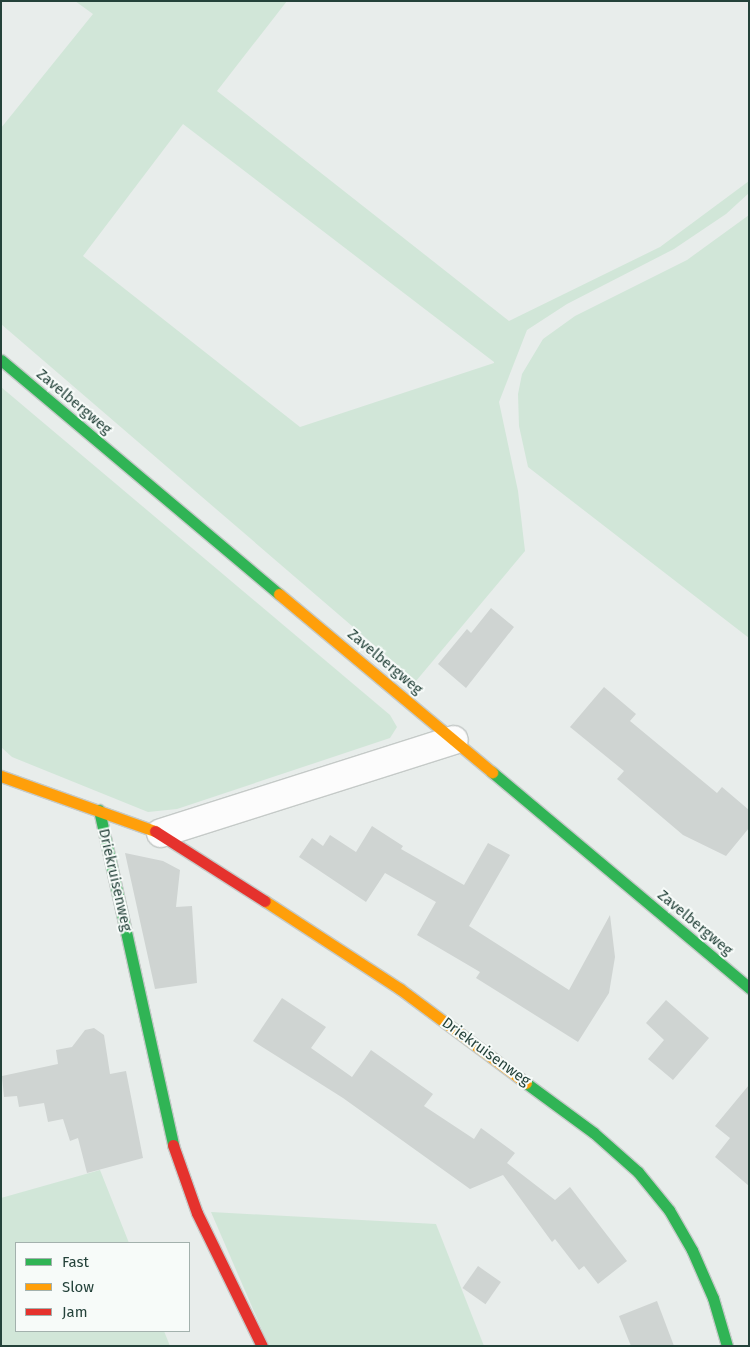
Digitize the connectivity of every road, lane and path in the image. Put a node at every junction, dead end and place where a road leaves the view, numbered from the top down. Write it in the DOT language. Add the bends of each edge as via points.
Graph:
graph roads {
  1 [pos="1,360"];
  2 [pos="454,740"];
  3 [pos="1,776"];
  4 [pos="99,810"];
  5 [pos="161,833"];
  6 [pos="749,988"];
  7 [pos="262,1346"];
  8 [pos="727,1346"];
  1 -- 2 [label="street, Zavelbergweg"];
  2 -- 5 [label="street"];
  2 -- 6 [label="street, Zavelbergweg"];
  3 -- 4 [label="street, Driekruisenweg"];
  4 -- 5 [label="street, Driekruisenweg"];
  4 -- 7 [label="street, Driekruisenweg" via="174,1148 197,1213"];
  5 -- 8 [label="street, Driekruisenweg" via="400,989 594,1133 638,1172 670,1210 692,1250 713,1298"];
}
